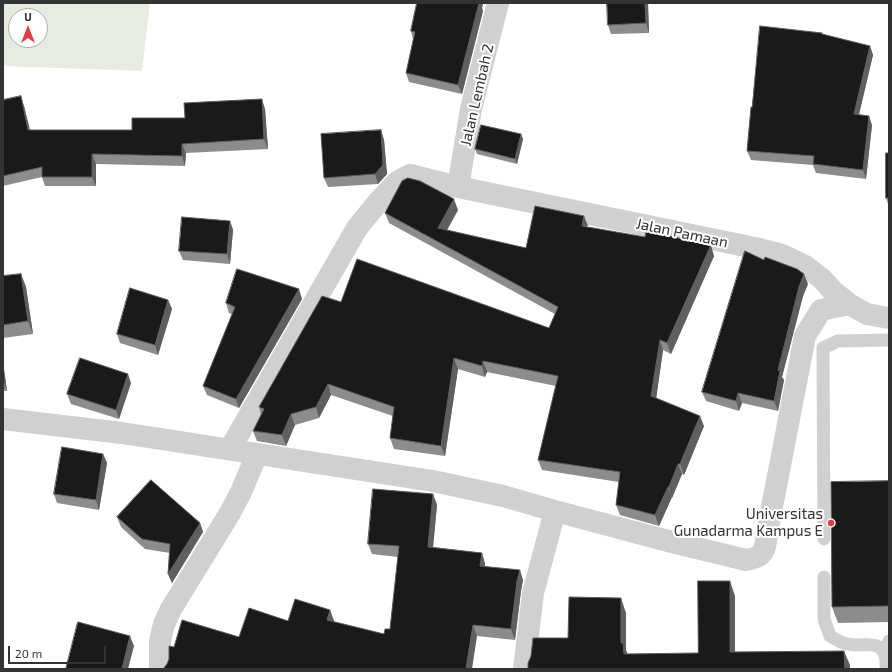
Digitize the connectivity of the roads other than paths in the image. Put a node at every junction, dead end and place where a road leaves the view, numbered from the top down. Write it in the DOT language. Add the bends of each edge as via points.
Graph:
graph roads {
  1 [pos="498,3"];
  2 [pos="458,187"];
  3 [pos="849,304"];
  4 [pos="889,318"];
  5 [pos="889,340"];
  6 [pos="3,419"];
  7 [pos="230,449"];
  8 [pos="257,454"];
  9 [pos="555,511"];
  10 [pos="824,539"];
  11 [pos="824,577"];
  12 [pos="889,641"];
  13 [pos="886,664"];
  14 [pos="160,669"];
  15 [pos="524,669"];
  1 -- 2 [label="street, Jalan Lembah 2" via="471,109"];
  2 -- 3 [label="street, Jalan Pamaan" via="782,255 805,266"];
  2 -- 7 [label="street, Jalan Pamaan" via="410,175 397,182 379,201 357,228"];
  3 -- 4 [label="street, Jalan Pamaan" via="867,314"];
  3 -- 9 [label="street" via="821,310 805,336 765,547 757,558 746,560"];
  5 -- 10 [label="lane" via="838,341 823,348"];
  6 -- 7 [label="street"];
  7 -- 8 [label="street"];
  8 -- 9 [label="street" via="433,481 503,496"];
  8 -- 14 [label="street" via="230,513 164,624 160,642"];
  9 -- 15 [label="street" via="533,593"];
  11 -- 13 [label="lane" via="824,619 830,636 846,644 879,647 884,652"];
  12 -- 13 [label="lane"];
}
